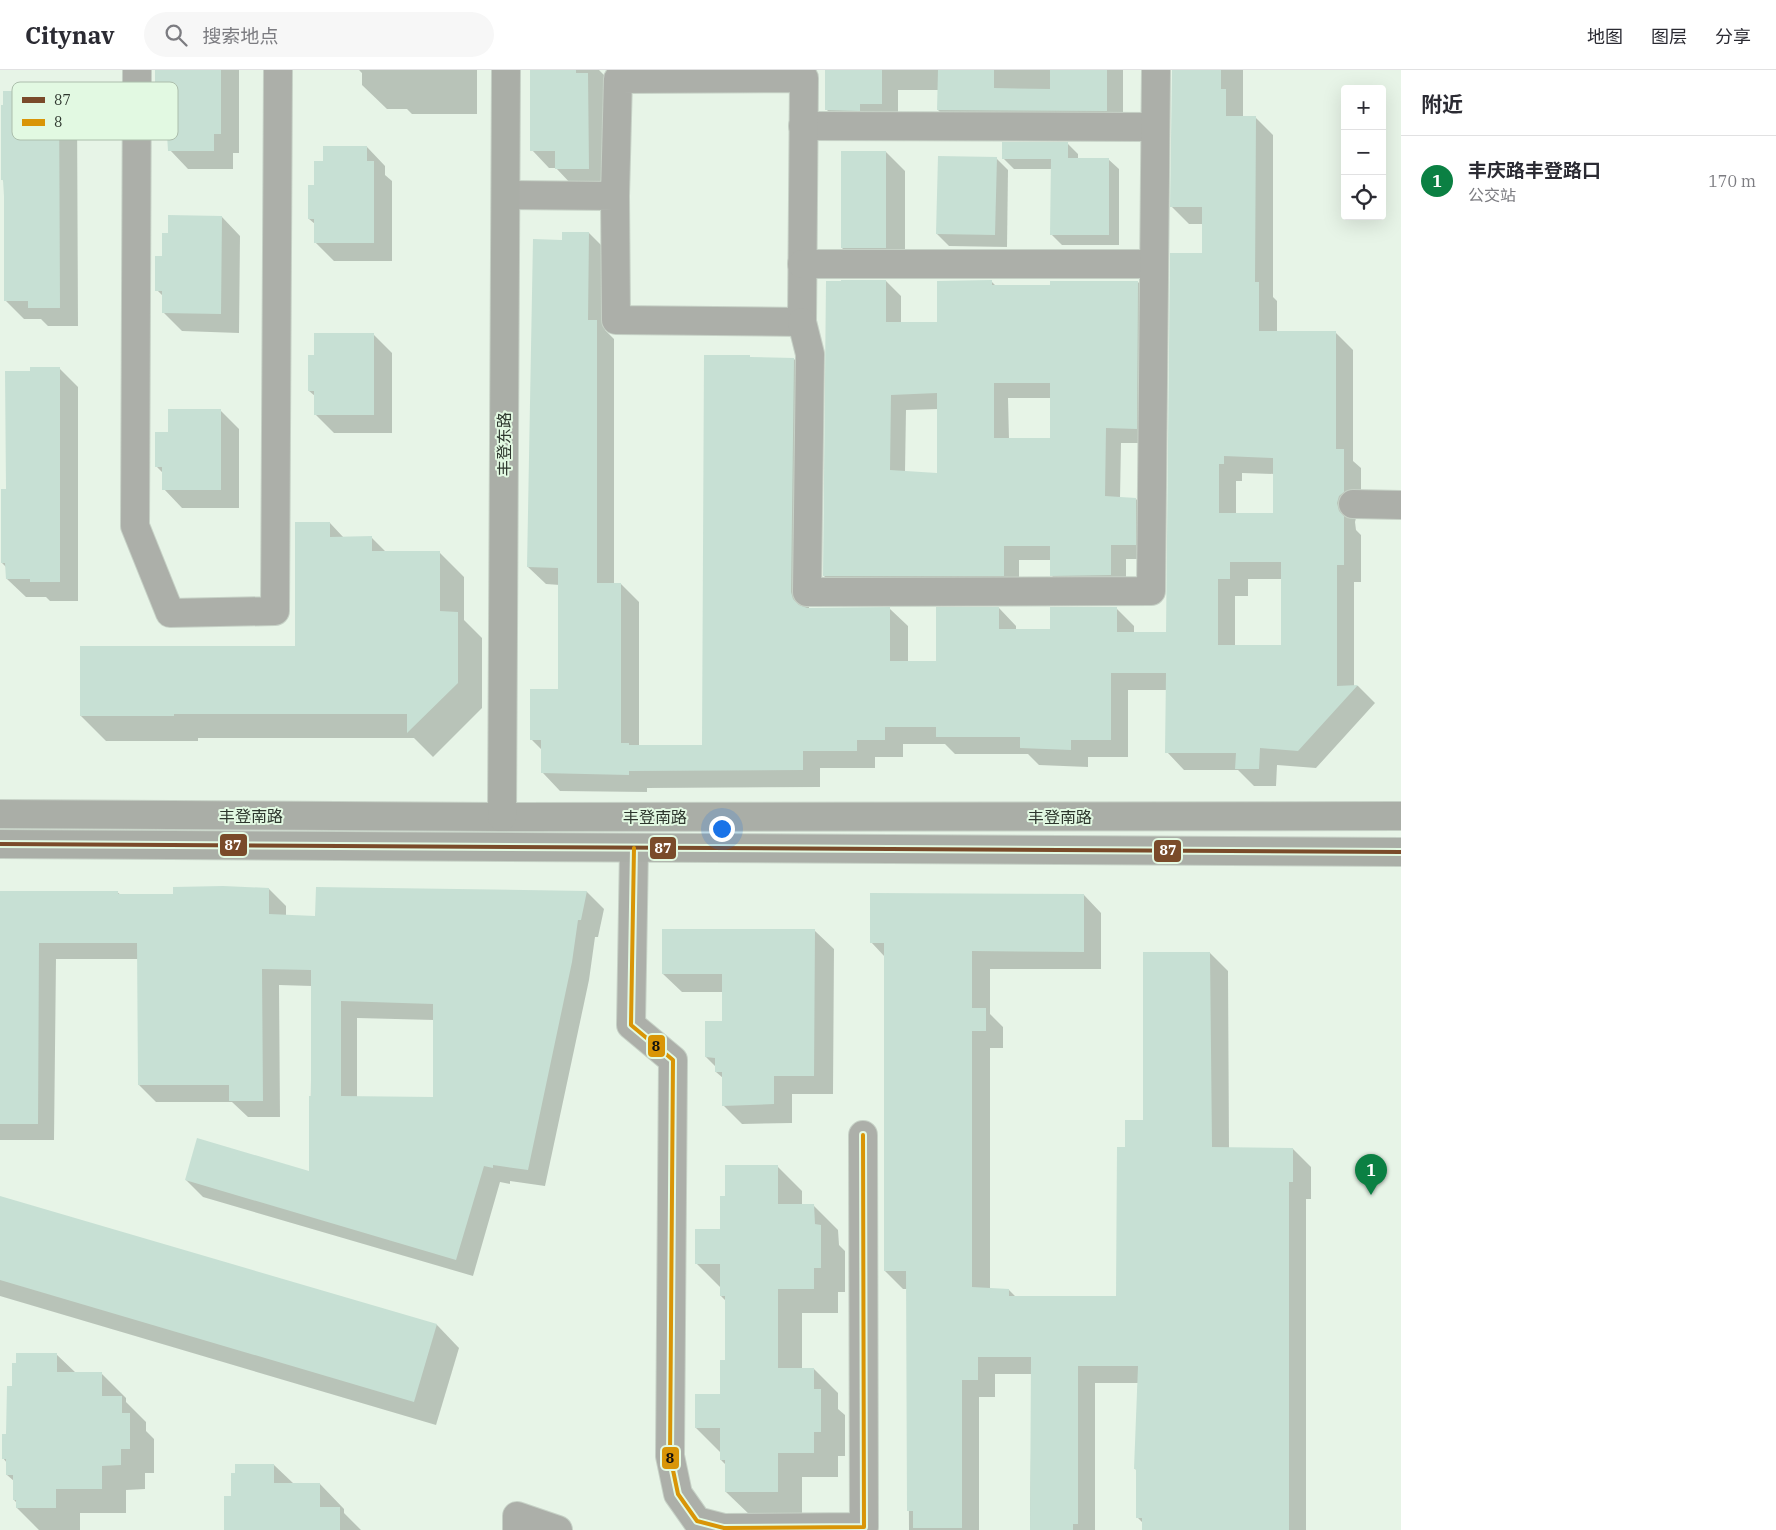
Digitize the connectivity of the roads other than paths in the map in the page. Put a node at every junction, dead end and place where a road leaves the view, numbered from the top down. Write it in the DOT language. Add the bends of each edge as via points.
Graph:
graph roads {
  1 [pos="278,70"];
  2 [pos="506,70"];
  3 [pos="1156,70"];
  4 [pos="804,74"];
  5 [pos="803,126"];
  6 [pos="1155,127"];
  7 [pos="137,140"];
  8 [pos="506,195"];
  9 [pos="616,196"];
  10 [pos="802,264"];
  11 [pos="1154,264"];
  12 [pos="802,322"];
  13 [pos="1353,504"];
  14 [pos="1401,505"];
  15 [pos="0,814"];
  16 [pos="1401,816"];
  17 [pos="502,817"];
  18 [pos="0,844"];
  19 [pos="634,848"];
  20 [pos="1401,852"];
  21 [pos="863,1135"];
  22 [pos="517,1530"];
  23 [pos="558,1530"];
  1 -- 7 [label="street" via="276,611 170,613 135,526"];
  2 -- 8 [label="street, 丰登东路"];
  3 -- 6 [label="street"];
  4 -- 5 [label="street"];
  4 -- 9 [label="street" via="618,79"];
  5 -- 6 [label="street"];
  5 -- 10 [label="street"];
  6 -- 11 [label="street"];
  8 -- 9 [label="street"];
  8 -- 17 [label="street, 丰登东路"];
  9 -- 12 [label="street" via="616,320"];
  10 -- 11 [label="street"];
  10 -- 12 [label="street"];
  11 -- 12 [label="street" via="1151,591 807,592 810,354"];
  13 -- 14 [label="street"];
  15 -- 17 [label="street, 丰登南路"];
  16 -- 17 [label="street, 丰登南路"];
  18 -- 19 [label="street, 丰登南路"];
  19 -- 20 [label="street, 丰登南路"];
  19 -- 21 [label="street" via="632,1025 672,1060 670,1456 678,1494 697,1521 724,1528 864,1527"];
  22 -- 23 [label="street" via="517,1516"];
}
